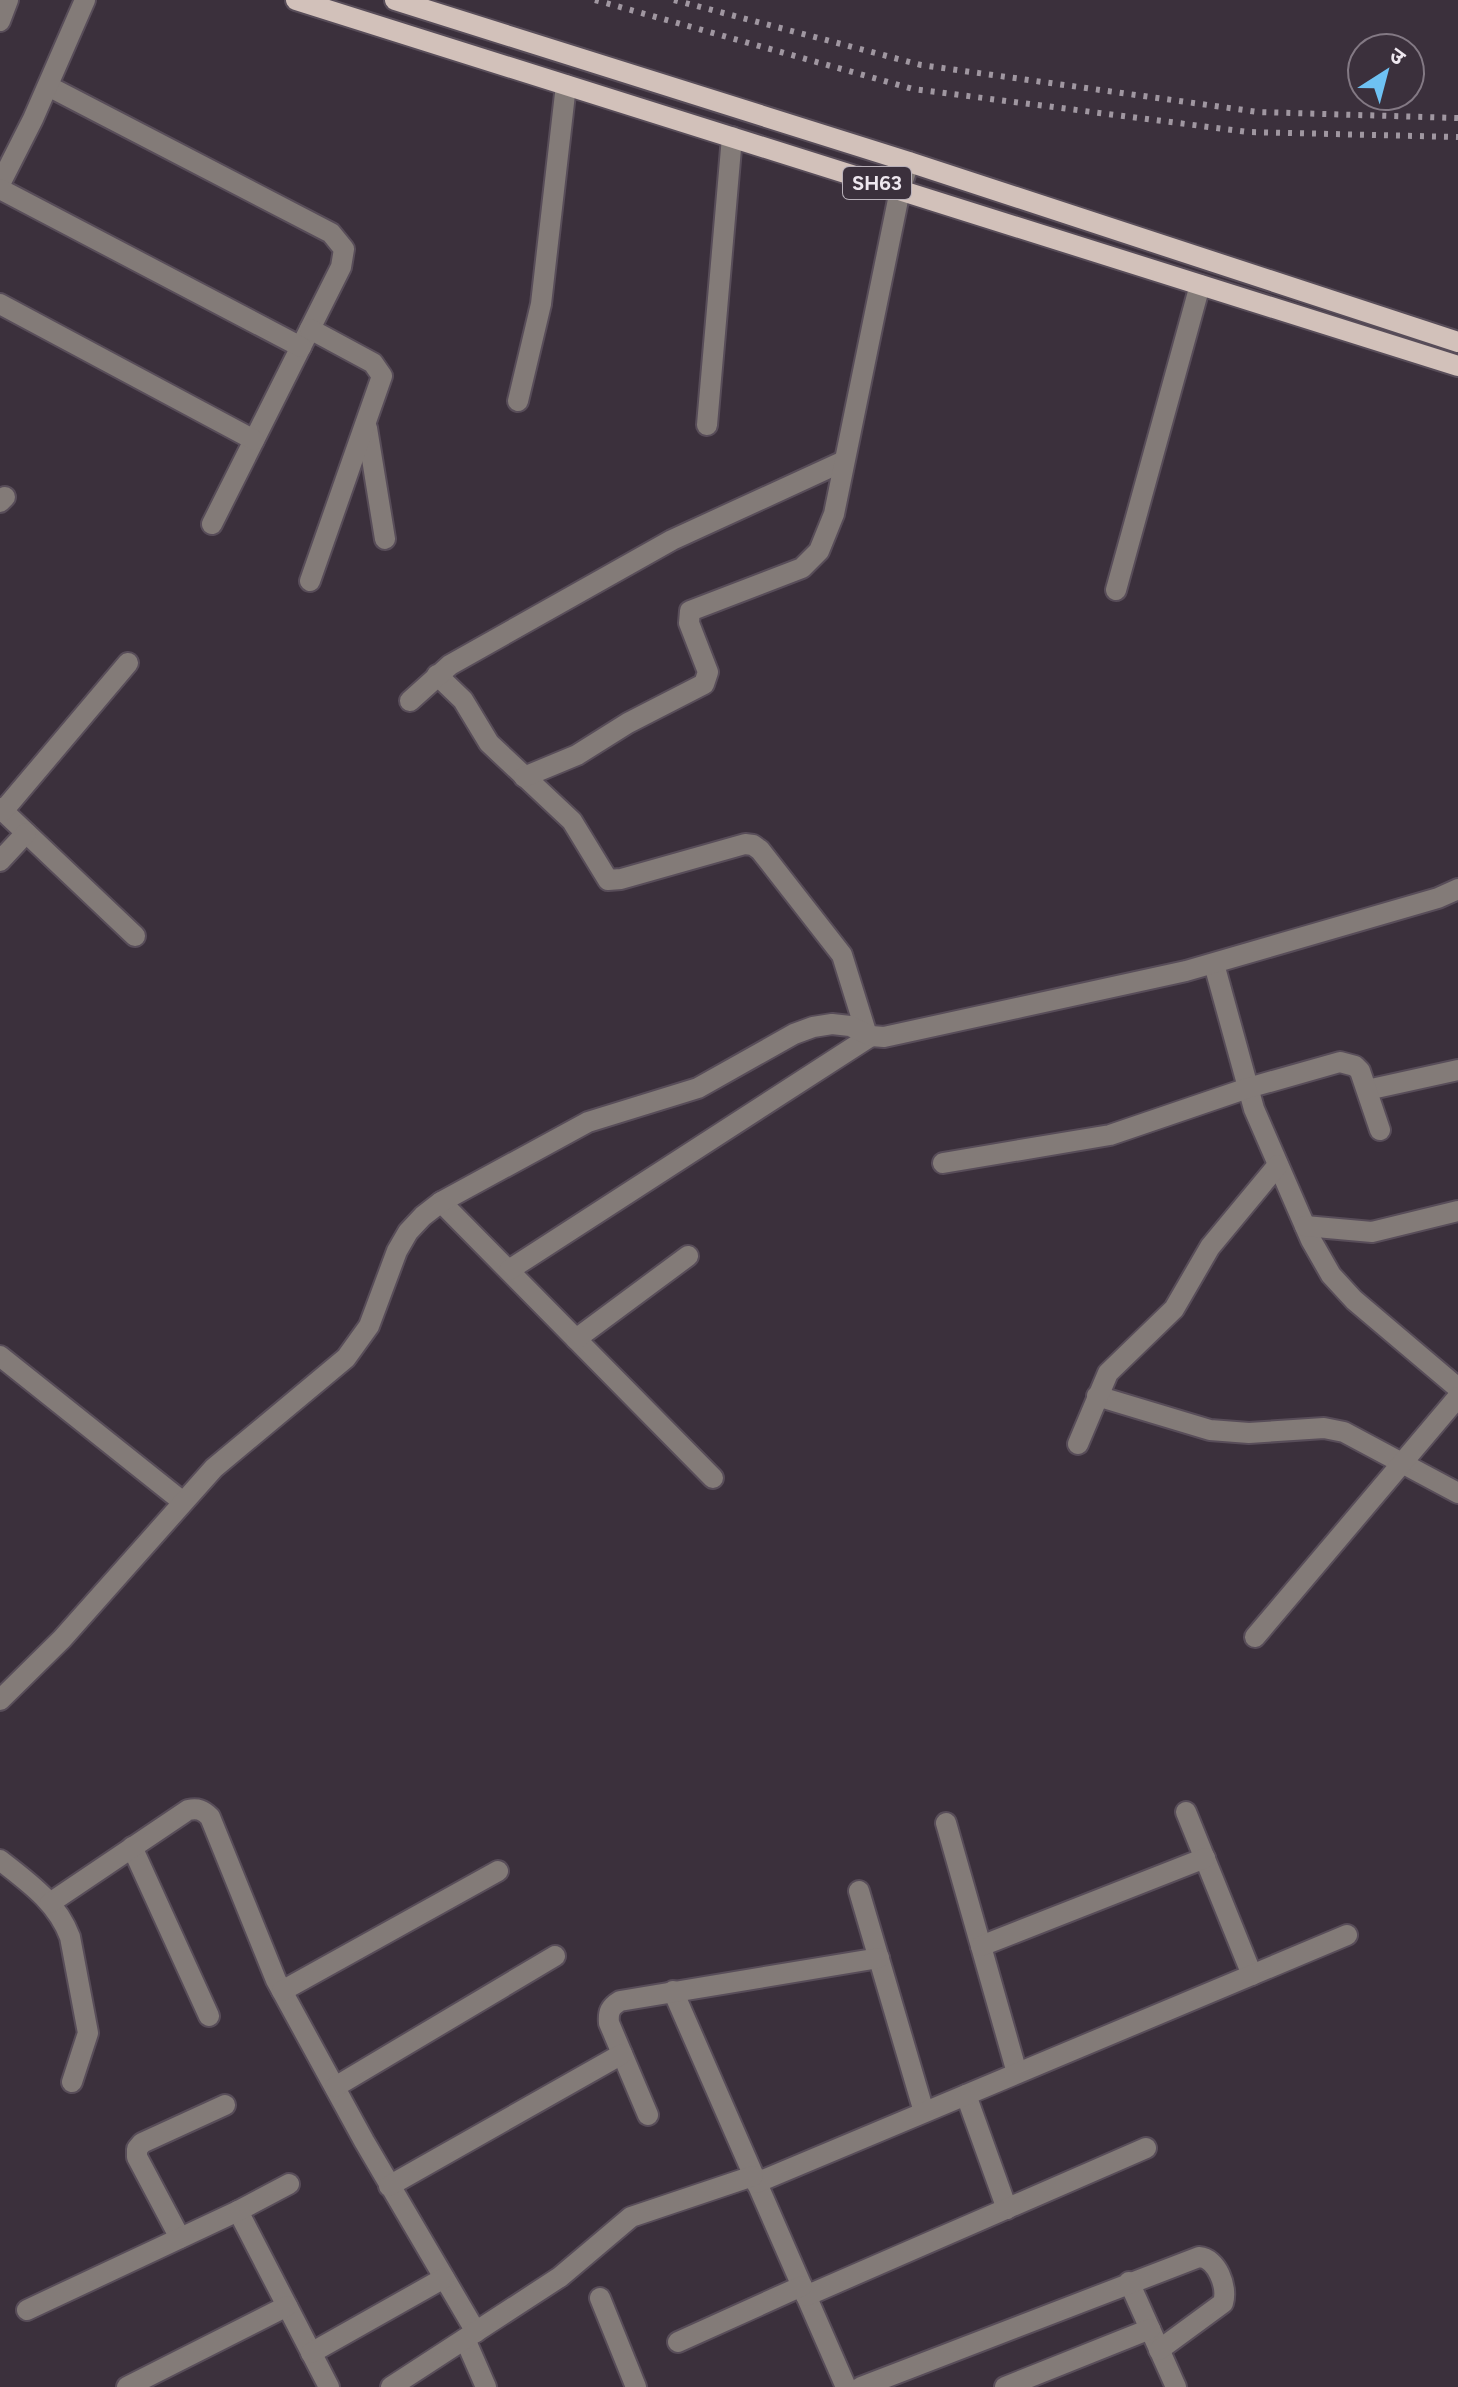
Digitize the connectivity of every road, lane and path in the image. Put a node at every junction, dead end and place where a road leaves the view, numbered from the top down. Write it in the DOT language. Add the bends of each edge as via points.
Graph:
graph roads {
  1 [pos="8,0"];
  2 [pos="85,0"];
  3 [pos="296,0"];
  4 [pos="395,0"];
  5 [pos="435,13"];
  6 [pos="0,21"];
  7 [pos="428,42"];
  8 [pos="566,85"];
  9 [pos="48,86"];
  10 [pos="732,137"];
  11 [pos="909,162"];
  12 [pos="2,176"];
  13 [pos="900,190"];
  14 [pos="1200,285"];
  15 [pos="0,304"];
  16 [pos="305,338"];
  17 [pos="1458,342"];
  18 [pos="1458,366"];
  19 [pos="518,401"];
  20 [pos="366,425"];
  21 [pos="707,425"];
  22 [pos="254,440"];
  23 [pos="844,461"];
  24 [pos="212,524"];
  25 [pos="385,539"];
  26 [pos="310,581"];
  27 [pos="1116,590"];
  28 [pos="128,663"];
  29 [pos="437,675"];
  30 [pos="410,701"];
  31 [pos="524,777"];
  32 [pos="2,810"];
  33 [pos="26,833"];
  34 [pos="0,861"];
  35 [pos="1458,889"];
  36 [pos="135,936"];
  37 [pos="1214,964"];
  38 [pos="868,1034"];
  39 [pos="1458,1070"];
  40 [pos="1248,1088"];
  41 [pos="1367,1090"];
  42 [pos="1380,1130"];
  43 [pos="943,1163"];
  44 [pos="1278,1165"];
  45 [pos="441,1202"];
  46 [pos="1458,1211"];
  47 [pos="1305,1226"];
  48 [pos="688,1256"];
  49 [pos="509,1270"];
  50 [pos="576,1339"];
  51 [pos="0,1356"];
  52 [pos="1458,1388"];
  53 [pos="1097,1396"];
  54 [pos="1458,1397"];
  55 [pos="1078,1444"];
  56 [pos="1403,1462"];
  57 [pos="713,1478"];
  58 [pos="1458,1493"];
  59 [pos="183,1502"];
  60 [pos="1255,1637"];
  61 [pos="0,1700"];
  62 [pos="1186,1812"];
  63 [pos="946,1823"];
  64 [pos="132,1847"];
  65 [pos="1205,1858"];
  66 [pos="0,1860"];
  67 [pos="498,1871"];
  68 [pos="859,1891"];
  69 [pos="50,1903"];
  70 [pos="1347,1935"];
  71 [pos="981,1946"];
  72 [pos="555,1956"];
  73 [pos="879,1958"];
  74 [pos="1252,1975"];
  75 [pos="282,1991"];
  76 [pos="673,1991"];
  77 [pos="209,2016"];
  78 [pos="622,2054"];
  79 [pos="1017,2073"];
  80 [pos="72,2082"];
  81 [pos="335,2087"];
  82 [pos="966,2095"];
  83 [pos="225,2105"];
  84 [pos="924,2112"];
  85 [pos="648,2115"];
  86 [pos="1146,2148"];
  87 [pos="755,2179"];
  88 [pos="289,2184"];
  89 [pos="389,2186"];
  90 [pos="1007,2209"];
  91 [pos="238,2211"];
  92 [pos="180,2238"];
  93 [pos="444,2278"];
  94 [pos="1129,2282"];
  95 [pos="804,2291"];
  96 [pos="600,2298"];
  97 [pos="287,2306"];
  98 [pos="27,2310"];
  99 [pos="1150,2329"];
  100 [pos="471,2335"];
  101 [pos="678,2342"];
  102 [pos="1159,2350"];
  103 [pos="311,2353"];
  104 [pos="127,2387"];
  105 [pos="329,2387"];
  106 [pos="391,2387"];
  107 [pos="486,2387"];
  108 [pos="636,2387"];
  109 [pos="845,2387"];
  110 [pos="861,2387"];
  111 [pos="1005,2387"];
  112 [pos="1176,2387"];
  1 -- 6 [label="street"];
  2 -- 9 [label="street"];
  3 -- 7 [label="main road, SH63"];
  4 -- 5 [label="main road, SH63"];
  5 -- 7 [label="main road"];
  5 -- 11 [label="main road, SH63"];
  7 -- 8 [label="main road, SH63"];
  8 -- 10 [label="main road, SH63"];
  8 -- 19 [label="street" via="541,304"];
  9 -- 12 [label="street"];
  9 -- 16 [label="street" via="331,233 344,249 344,258"];
  10 -- 13 [label="main road, SH63"];
  10 -- 21 [label="street"];
  11 -- 13 [label="street"];
  11 -- 17 [label="main road, SH63"];
  12 -- 16 [label="street"];
  13 -- 14 [label="main road, SH63"];
  13 -- 23 [label="street"];
  14 -- 18 [label="main road, SH63"];
  14 -- 27 [label="street"];
  15 -- 22 [label="street"];
  16 -- 20 [label="street" via="373,363 379,370 381,384"];
  16 -- 22 [label="street"];
  20 -- 25 [label="street"];
  20 -- 26 [label="street"];
  22 -- 24 [label="street"];
  23 -- 29 [label="street" via="672,540"];
  23 -- 31 [label="street" via="829,528 812,560 690,611 689,623 708,672 704,684 577,755"];
  28 -- 32 [label="street"];
  29 -- 30 [label="street"];
  29 -- 31 [label="street" via="463,700 489,743"];
  31 -- 38 [label="street" via="572,821 608,880 745,844 760,850 842,955"];
  32 -- 33 [label="street"];
  33 -- 34 [label="street"];
  33 -- 36 [label="street"];
  35 -- 37 [label="street"];
  37 -- 38 [label="street" via="884,1037"];
  37 -- 40 [label="street"];
  38 -- 45 [label="street" via="832,1024 794,1034 698,1088 588,1122"];
  38 -- 49 [label="street"];
  39 -- 41 [label="street"];
  40 -- 41 [label="street" via="1340,1062 1360,1071"];
  40 -- 43 [label="street" via="1110,1135"];
  40 -- 44 [label="street"];
  41 -- 42 [label="street"];
  44 -- 47 [label="street"];
  44 -- 53 [label="street" via="1210,1247 1174,1309 1108,1373"];
  45 -- 49 [label="street"];
  45 -- 59 [label="street" via="408,1232 359,1343 214,1468"];
  46 -- 47 [label="street" via="1372,1232"];
  47 -- 52 [label="street" via="1331,1275"];
  48 -- 50 [label="street"];
  49 -- 50 [label="street"];
  50 -- 57 [label="street"];
  51 -- 59 [label="street"];
  53 -- 55 [label="street"];
  53 -- 56 [label="street" via="1210,1430 1334,1429"];
  54 -- 56 [label="street"];
  56 -- 58 [label="street"];
  56 -- 60 [label="street"];
  59 -- 61 [label="street" via="62,1639"];
  62 -- 65 [label="street"];
  63 -- 71 [label="street"];
  64 -- 69 [label="street"];
  64 -- 75 [label="street" via="188,1810 210,1817"];
  64 -- 77 [label="street"];
  65 -- 71 [label="street"];
  65 -- 74 [label="street"];
  66 -- 69 [label="street"];
  67 -- 75 [label="street"];
  68 -- 73 [label="street"];
  69 -- 80 [label="street" via="70,1937 87,2023 87,2042"];
  70 -- 74 [label="street"];
  71 -- 79 [label="street"];
  72 -- 81 [label="street"];
  73 -- 76 [label="street"];
  73 -- 84 [label="street"];
  74 -- 79 [label="street"];
  75 -- 81 [label="street"];
  76 -- 78 [label="street" via="612,2006 609,2023"];
  76 -- 87 [label="street"];
  78 -- 85 [label="street"];
  78 -- 89 [label="street"];
  79 -- 82 [label="street"];
  81 -- 89 [label="street"];
  82 -- 84 [label="street"];
  82 -- 90 [label="street"];
  83 -- 92 [label="street" via="137,2149"];
  84 -- 87 [label="street"];
  86 -- 90 [label="street"];
  87 -- 95 [label="street"];
  87 -- 100 [label="street" via="631,2217 560,2277"];
  88 -- 91 [label="street"];
  89 -- 93 [label="street"];
  90 -- 95 [label="street"];
  91 -- 92 [label="street"];
  91 -- 97 [label="street"];
  92 -- 98 [label="street"];
  93 -- 100 [label="street"];
  93 -- 103 [label="street"];
  94 -- 99 [label="street"];
  94 -- 102 [label="street" via="1206,2257 1224,2286 1223,2303"];
  94 -- 110 [label="street"];
  95 -- 101 [label="street"];
  95 -- 109 [label="street"];
  96 -- 108 [label="street"];
  97 -- 103 [label="street"];
  97 -- 104 [label="street"];
  99 -- 102 [label="street"];
  99 -- 111 [label="street"];
  100 -- 106 [label="street"];
  100 -- 107 [label="street"];
  102 -- 112 [label="street"];
  103 -- 105 [label="street"];
}
